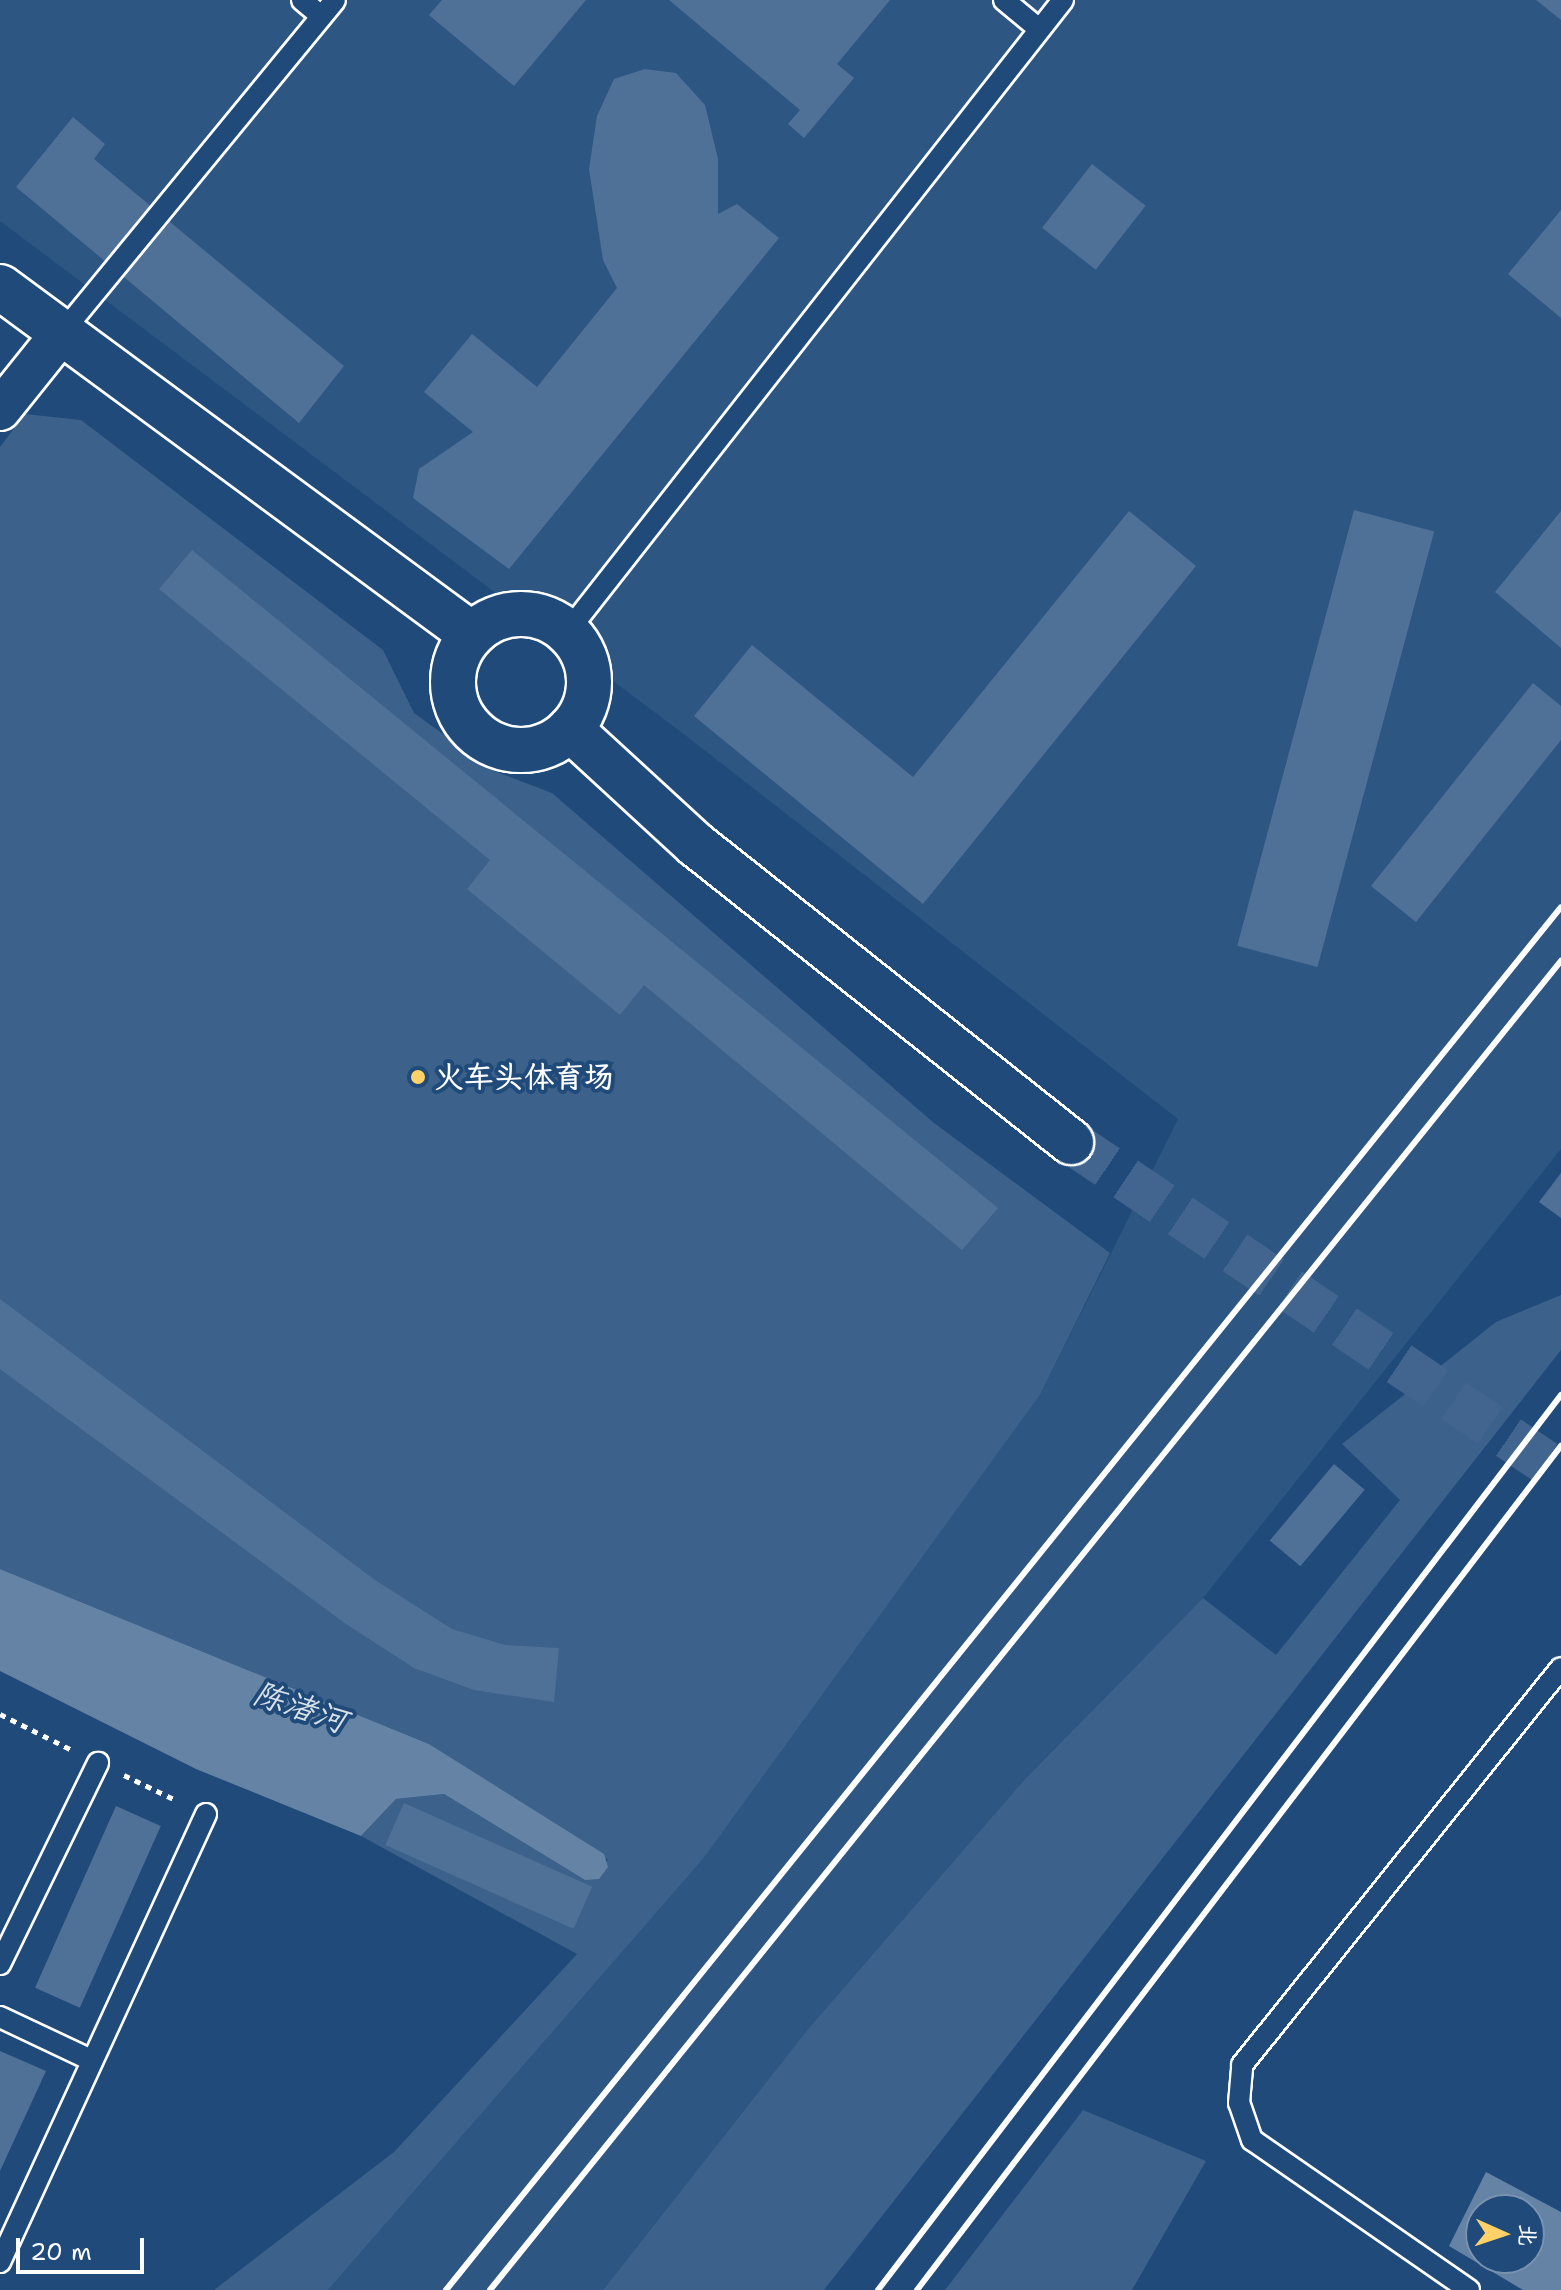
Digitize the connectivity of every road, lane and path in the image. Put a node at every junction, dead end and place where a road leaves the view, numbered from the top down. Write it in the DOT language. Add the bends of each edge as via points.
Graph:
graph roads {
  1 [pos="302,0"];
  2 [pos="335,0"];
  3 [pos="1004,0"];
  4 [pos="1063,0"];
  5 [pos="321,16"];
  6 [pos="1039,29"];
  7 [pos="0,287"];
  8 [pos="60,335"];
  9 [pos="0,410"];
  10 [pos="568,631"];
  11 [pos="471,634"];
  12 [pos="570,729"];
  13 [pos="1071,1142"];
  14 [pos="1561,1668"];
  15 [pos="98,1763"];
  16 [pos="206,1814"];
  17 [pos="0,1964"];
  18 [pos="0,2017"];
  19 [pos="91,2060"];
  20 [pos="0,2262"];
  21 [pos="1469,2290"];
  1 -- 5 [label="lane"];
  2 -- 5 [label="lane"];
  3 -- 6 [label="lane"];
  4 -- 6 [label="lane"];
  5 -- 8 [label="lane"];
  6 -- 10 [label="lane"];
  7 -- 8 [label="street"];
  8 -- 9 [label="street"];
  8 -- 11 [label="street"];
  10 -- 11 [label="street" via="550,619 508,613"];
  10 -- 12 [label="street" via="588,669 583,712"];
  11 -- 12 [label="street" via="458,654 454,701 482,739 528,750"];
  12 -- 13 [label="street" via="695,844"];
  14 -- 21 [label="lane" via="1242,2065 1239,2103 1252,2140"];
  15 -- 17 [label="lane"];
  16 -- 19 [label="lane"];
  18 -- 19 [label="lane"];
  19 -- 20 [label="lane"];
}
